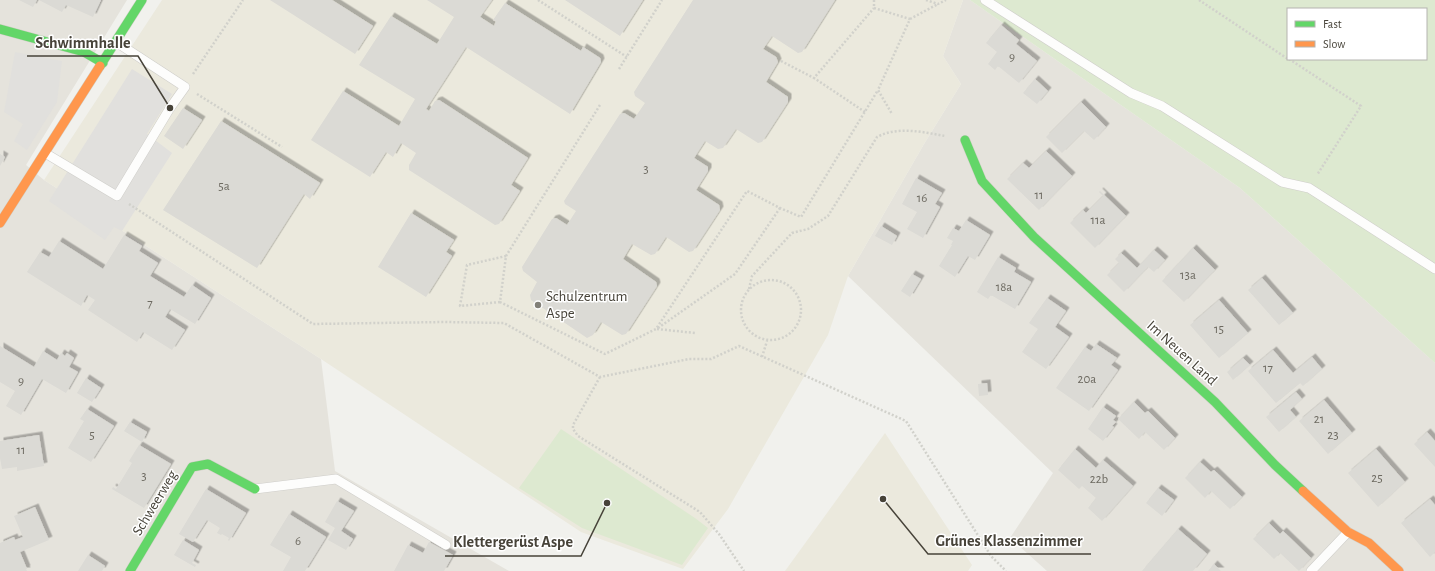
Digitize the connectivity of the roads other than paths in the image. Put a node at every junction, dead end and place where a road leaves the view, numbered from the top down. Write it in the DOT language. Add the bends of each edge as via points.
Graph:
graph roads {
  1 [pos="142,0"];
  2 [pos="985,0"];
  3 [pos="0,29"];
  4 [pos="116,42"];
  5 [pos="103,63"];
  6 [pos="965,140"];
  7 [pos="45,153"];
  8 [pos="0,223"];
  9 [pos="1435,269"];
  10 [pos="255,489"];
  11 [pos="1348,532"];
  12 [pos="446,545"];
  13 [pos="130,571"];
  14 [pos="1311,571"];
  15 [pos="1399,571"];
  1 -- 4 [label="street"];
  2 -- 9 [label="lane" via="1131,92 1162,106 1282,182 1309,188"];
  3 -- 5 [label="street" via="84,52"];
  4 -- 5 [label="street"];
  4 -- 7 [label="lane" via="185,87 117,196"];
  5 -- 7 [label="street"];
  6 -- 11 [label="street, Im Neuen Land" via="982,181 1034,236 1215,402 1275,465"];
  7 -- 8 [label="street"];
  10 -- 12 [label="lane" via="336,479"];
  10 -- 13 [label="street, Schweerweg" via="208,464 192,467"];
  11 -- 14 [label="lane"];
  11 -- 15 [label="street, Im Neuen Land" via="1369,542"];
}
